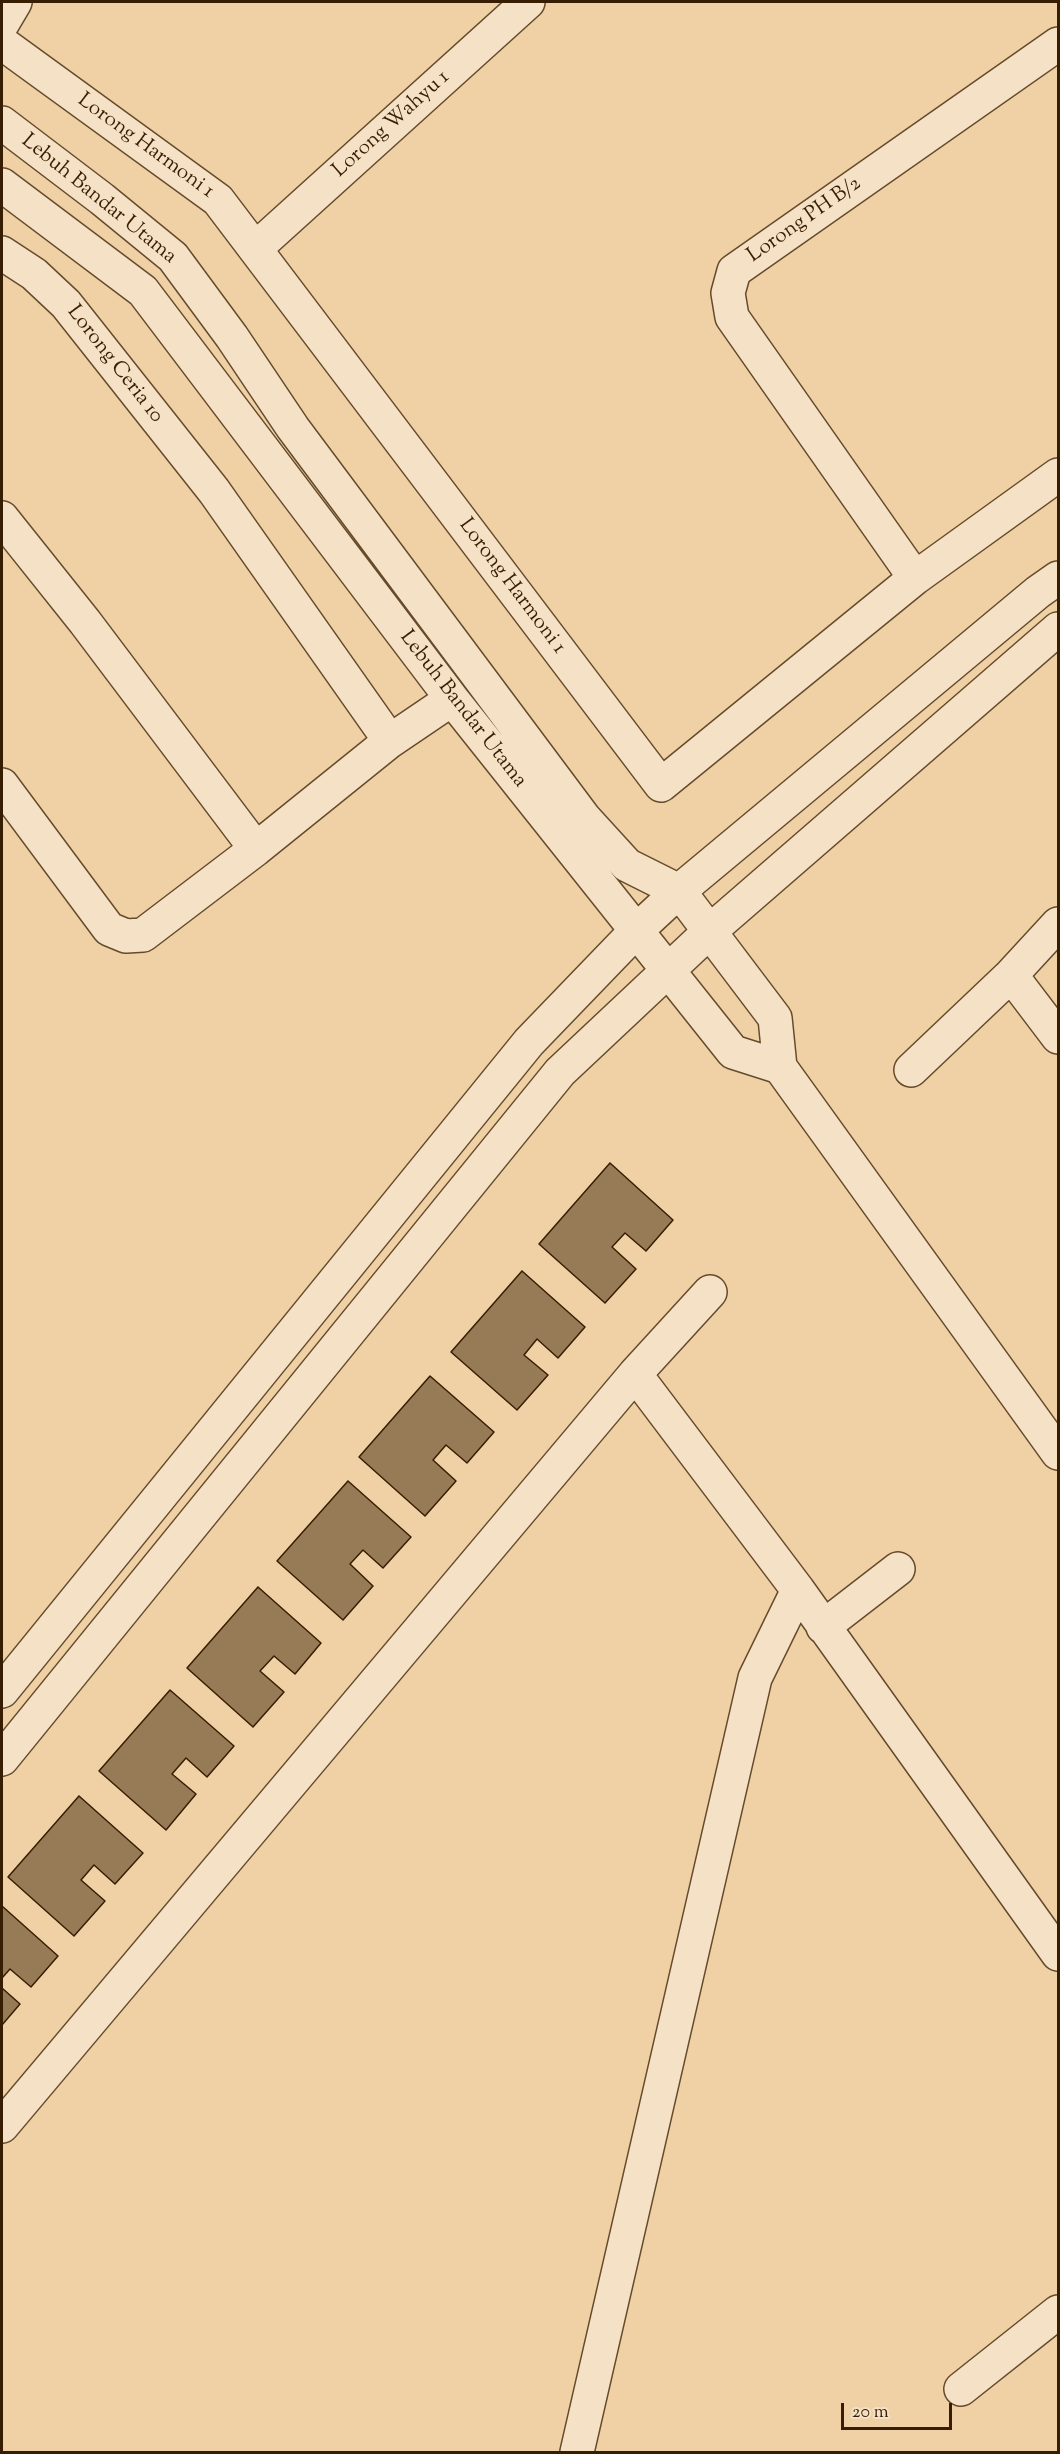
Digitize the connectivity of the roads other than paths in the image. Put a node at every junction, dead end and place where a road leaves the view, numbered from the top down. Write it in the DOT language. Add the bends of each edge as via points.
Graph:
graph roads {
  1 [pos="15,2"];
  2 [pos="528,2"];
  3 [pos="2,24"];
  4 [pos="2,43"];
  5 [pos="1059,44"];
  6 [pos="2,123"];
  7 [pos="2,185"];
  8 [pos="256,248"];
  9 [pos="2,253"];
  10 [pos="293,428"];
  11 [pos="259,446"];
  12 [pos="1059,475"];
  13 [pos="2,518"];
  14 [pos="915,578"];
  15 [pos="1059,578"];
  16 [pos="1059,629"];
  17 [pos="452,699"];
  18 [pos="390,741"];
  19 [pos="2,785"];
  20 [pos="256,849"];
  21 [pos="679,891"];
  22 [pos="1059,924"];
  23 [pos="636,932"];
  24 [pos="710,932"];
  25 [pos="669,971"];
  26 [pos="1011,975"];
  27 [pos="1059,1037"];
  28 [pos="780,1067"];
  29 [pos="911,1070"];
  30 [pos="710,1292"];
  31 [pos="634,1374"];
  32 [pos="1059,1453"];
  33 [pos="898,1569"];
  34 [pos="798,1590"];
  35 [pos="823,1627"];
  36 [pos="2,1691"];
  37 [pos="2,1759"];
  38 [pos="1059,1954"];
  39 [pos="2,2126"];
  40 [pos="1059,2312"];
  41 [pos="961,2389"];
  42 [pos="577,2452"];
  1 -- 3 [label="street"];
  2 -- 8 [label="street, Lorong Wahyu 1"];
  4 -- 8 [label="street, Lorong Harmoni 1" via="218,200"];
  5 -- 14 [label="street, Lorong PH B/2" via="734,271 728,293 732,317"];
  6 -- 10 [label="street, Lebuh Bandar Utama" via="172,257"];
  7 -- 11 [label="street, Lebuh Bandar Utama" via="143,291"];
  8 -- 14 [label="street, Lorong Harmoni 1" via="661,785"];
  9 -- 18 [label="street, Lorong Ceria 10" via="34,274 66,304 214,491"];
  10 -- 11 [label="street"];
  10 -- 21 [label="street, Lebuh Bandar Utama" via="585,819 627,865"];
  11 -- 17 [label="street, Lebuh Bandar Utama"];
  12 -- 14 [label="street, Lorong Harmoni 1"];
  13 -- 20 [label="street"];
  15 -- 21 [label="street"];
  16 -- 24 [label="street"];
  17 -- 18 [label="street"];
  17 -- 23 [label="street, Lebuh Bandar Utama"];
  18 -- 20 [label="street"];
  19 -- 20 [label="street" via="109,929 126,936 143,935"];
  21 -- 23 [label="street"];
  21 -- 24 [label="street, Lebuh Bandar Utama"];
  22 -- 26 [label="street"];
  23 -- 25 [label="street, Lebuh Bandar Utama"];
  23 -- 36 [label="street" via="529,1042"];
  24 -- 25 [label="street"];
  24 -- 28 [label="street, Lebuh Bandar Utama" via="775,1018"];
  25 -- 28 [label="street, Lebuh Bandar Utama" via="733,1052"];
  25 -- 37 [label="street" via="560,1072"];
  26 -- 27 [label="street"];
  26 -- 29 [label="street"];
  28 -- 32 [label="street"];
  30 -- 31 [label="street"];
  31 -- 34 [label="street"];
  31 -- 39 [label="street"];
  33 -- 35 [label="street"];
  34 -- 35 [label="street"];
  34 -- 42 [label="street" via="755,1678"];
  35 -- 38 [label="street"];
  40 -- 41 [label="street"];
}
